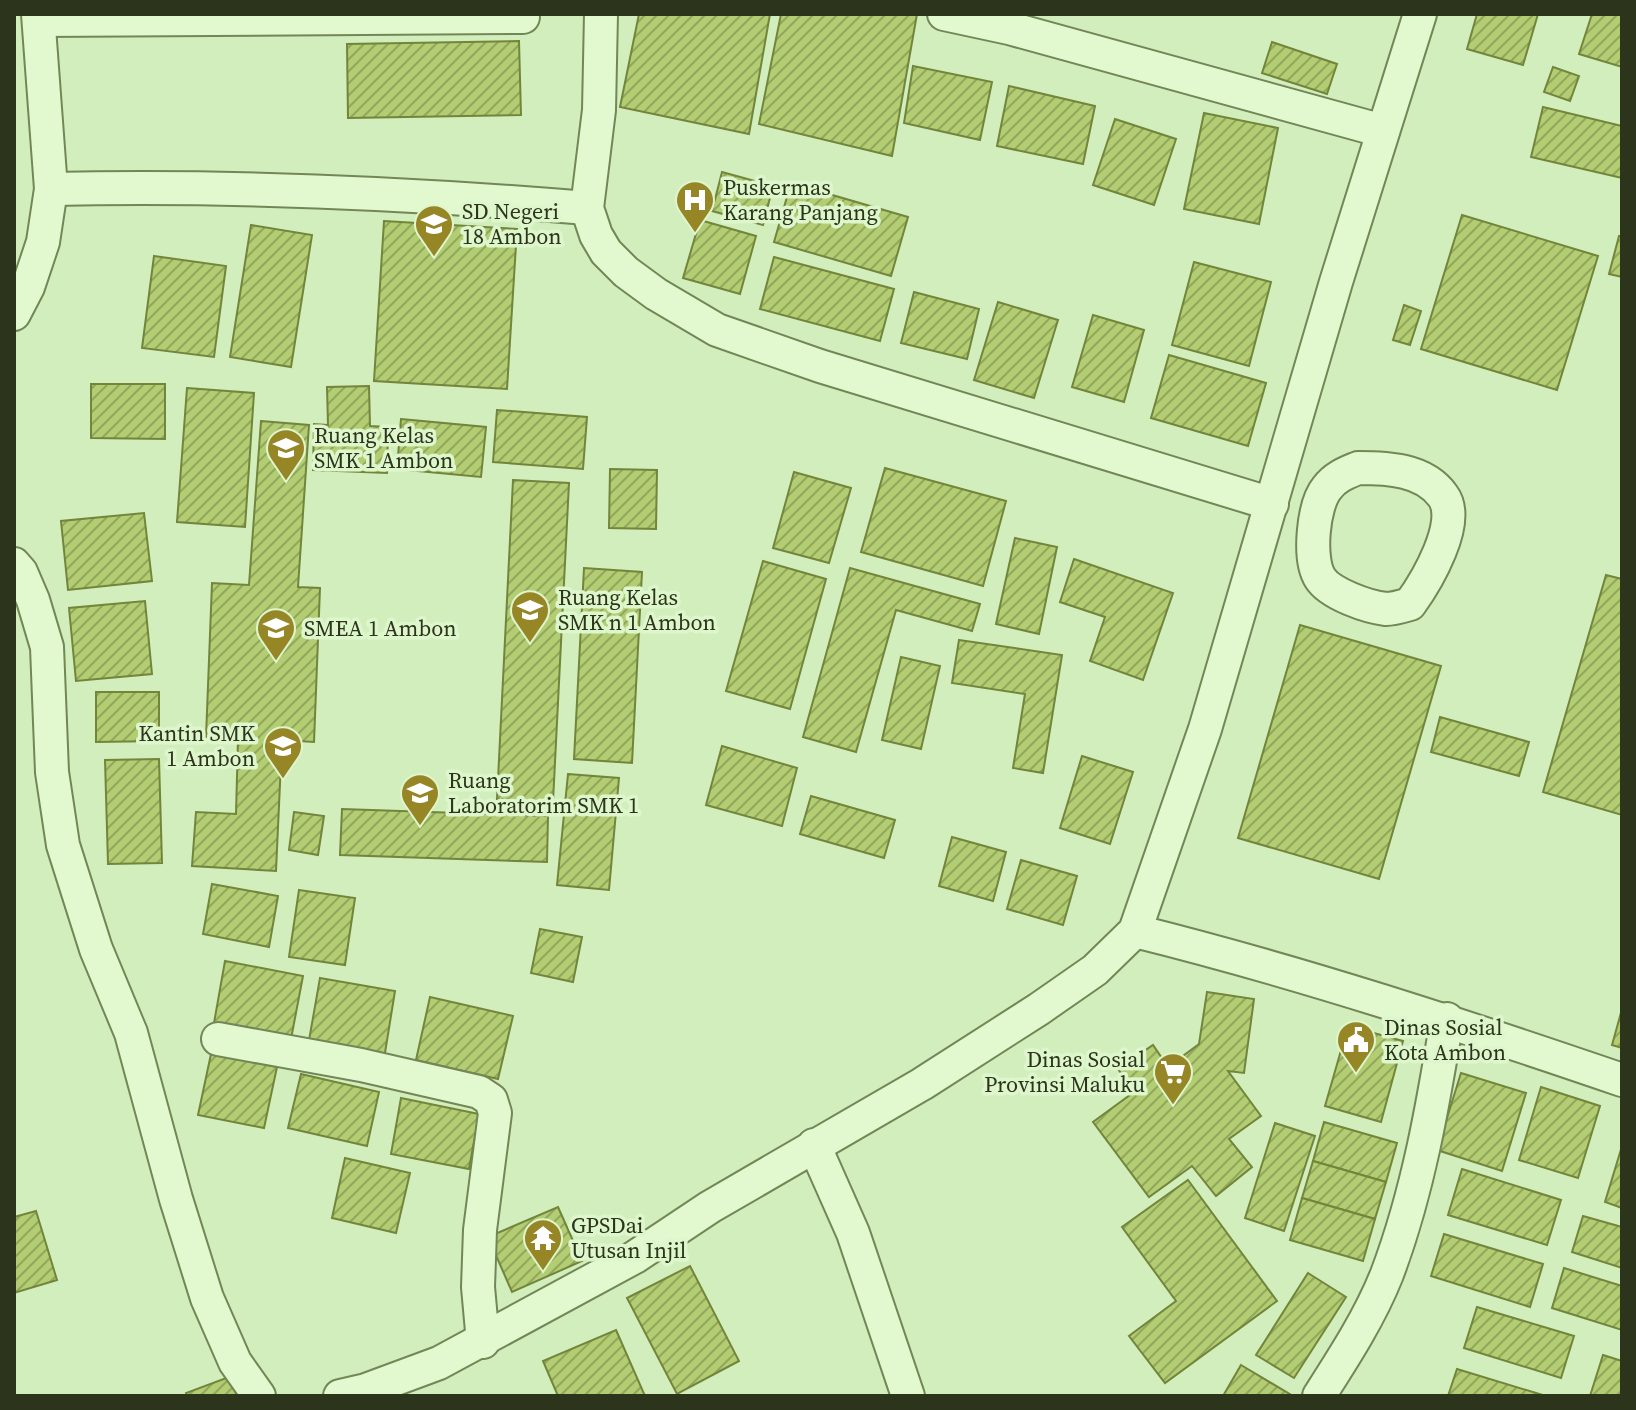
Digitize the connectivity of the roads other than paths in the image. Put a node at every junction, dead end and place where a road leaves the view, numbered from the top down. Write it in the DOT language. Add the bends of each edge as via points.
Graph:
graph roads {
  1 [pos="601,14"];
  2 [pos="944,14"];
  3 [pos="1420,14"];
  4 [pos="207,16"];
  5 [pos="523,17"];
  6 [pos="33,21"];
  7 [pos="1383,131"];
  8 [pos="51,189"];
  9 [pos="587,208"];
  10 [pos="14,314"];
  11 [pos="1325,489"];
  12 [pos="1276,492"];
  13 [pos="14,564"];
  14 [pos="1135,931"];
  15 [pos="1447,1019"];
  16 [pos="218,1039"];
  17 [pos="1622,1080"];
  18 [pos="814,1145"];
  19 [pos="483,1342"];
  20 [pos="259,1396"];
  21 [pos="340,1396"];
  22 [pos="908,1396"];
  23 [pos="1319,1396"];
  1 -- 9 [label="street" via="599,110"];
  2 -- 7 [label="street"];
  3 -- 7 [label="street"];
  4 -- 5 [label="street"];
  4 -- 6 [label="street"];
  6 -- 8 [label="street"];
  7 -- 12 [label="street"];
  8 -- 9 [label="street" via="180,186 452,196"];
  8 -- 10 [label="street" via="43,242"];
  9 -- 12 [label="street" via="606,252 626,272 717,330 820,366"];
  11 -- 11 [label="street" via="1341,474 1358,468 1391,468 1422,478 1445,497 1446,535 1410,604 1388,609 1348,599 1320,579 1314,533"];
  11 -- 12 [label="street"];
  12 -- 14 [label="street" via="1205,729"];
  13 -- 20 [label="street" via="33,600 47,647 52,772 63,845 96,949 131,1033 207,1298 235,1362"];
  14 -- 15 [label="street"];
  14 -- 18 [label="street" via="1095,970 1039,1009"];
  15 -- 17 [label="street"];
  15 -- 23 [label="street" via="1415,1186 1386,1274 1356,1338"];
  16 -- 19 [label="street" via="361,1065 479,1092 491,1100 495,1113 478,1287"];
  18 -- 19 [label="street" via="635,1257"];
  18 -- 22 [label="street" via="853,1233"];
  19 -- 21 [label="street" via="439,1363"];
}
